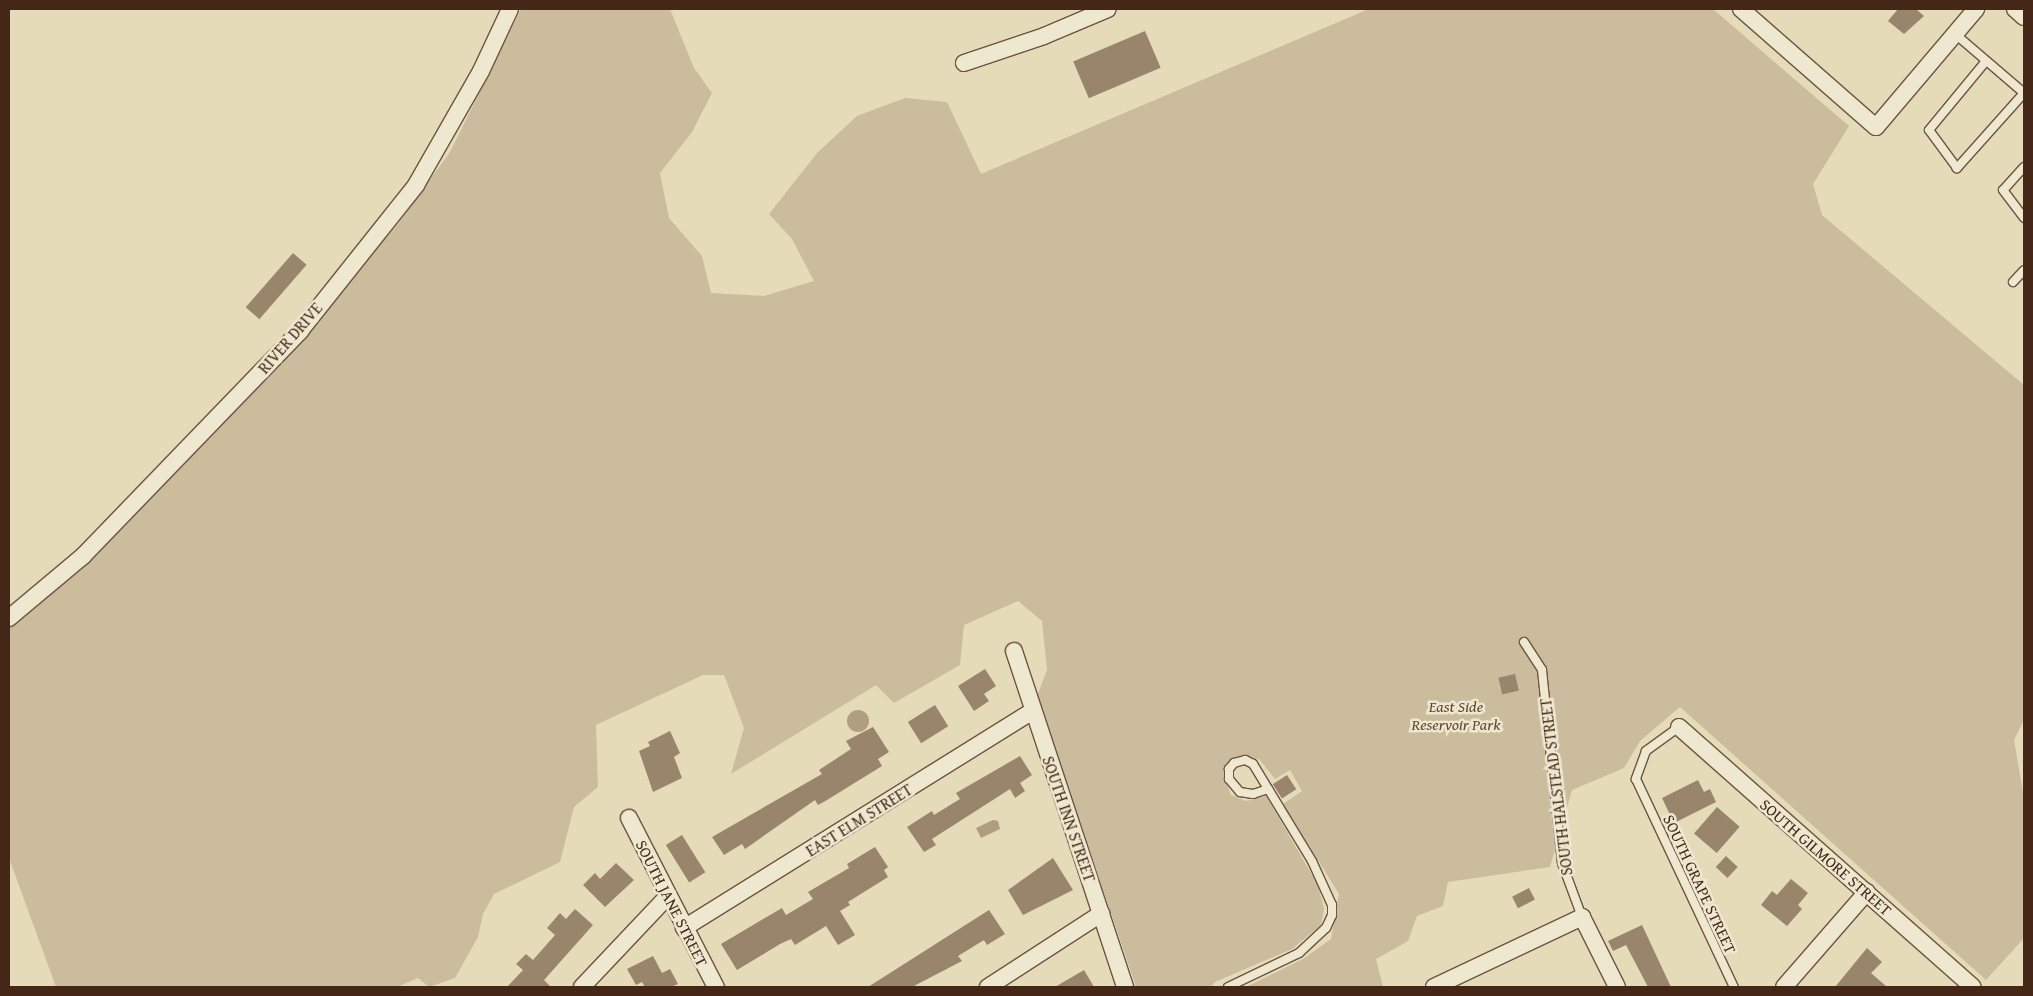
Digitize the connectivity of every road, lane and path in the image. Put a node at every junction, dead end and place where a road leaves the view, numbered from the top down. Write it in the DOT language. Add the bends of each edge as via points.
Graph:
graph roads {
  1 [pos="510,9"];
  2 [pos="1108,9"];
  3 [pos="1741,9"];
  4 [pos="1976,9"];
  5 [pos="2015,9"];
  6 [pos="2024,17"];
  7 [pos="1954,33"];
  8 [pos="1986,60"];
  9 [pos="964,63"];
  10 [pos="2024,167"];
  11 [pos="2024,218"];
  12 [pos="2024,270"];
  13 [pos="2013,282"];
  14 [pos="9,618"];
  15 [pos="1524,642"];
  16 [pos="1014,651"];
  17 [pos="1032,711"];
  18 [pos="1679,727"];
  19 [pos="1268,789"];
  20 [pos="629,818"];
  21 [pos="1868,892"];
  22 [pos="668,896"];
  23 [pos="1101,914"];
  24 [pos="1582,916"];
  25 [pos="684,928"];
  26 [pos="582,987"];
  27 [pos="716,987"];
  28 [pos="988,987"];
  29 [pos="1125,987"];
  30 [pos="1228,987"];
  31 [pos="1434,987"];
  32 [pos="1617,987"];
  33 [pos="1734,987"];
  34 [pos="1784,987"];
  35 [pos="1973,987"];
  1 -- 14 [label="street, RIVER DRIVE" via="481,71 416,185 300,331 82,556"];
  2 -- 9 [label="street" via="1044,36"];
  3 -- 7 [label="street" via="1876,127"];
  4 -- 7 [label="street"];
  5 -- 6 [label="street"];
  7 -- 8 [label="lane"];
  8 -- 8 [label="lane" via="2024,93 1956,168 1929,130"];
  10 -- 11 [label="lane" via="2003,190"];
  12 -- 13 [label="lane"];
  15 -- 24 [label="lane, SOUTH HALSTEAD STREET" via="1542,670 1562,863"];
  16 -- 17 [label="street, SOUTH INN STREET"];
  17 -- 23 [label="street, SOUTH INN STREET"];
  17 -- 25 [label="street, EAST ELM STREET"];
  18 -- 21 [label="street, SOUTH GILMORE STREET"];
  18 -- 33 [label="lane, SOUTH GRAPE STREET" via="1642,758 1636,779"];
  19 -- 19 [label="lane" via="1253,764 1244,760 1234,763 1229,769 1229,779 1240,792 1253,794"];
  19 -- 30 [label="lane" via="1320,877 1332,905 1332,915 1326,928 1299,953"];
  20 -- 22 [label="street, SOUTH JANE STREET"];
  21 -- 34 [label="street"];
  21 -- 35 [label="street, SOUTH GILMORE STREET"];
  22 -- 25 [label="street, SOUTH JANE STREET"];
  22 -- 26 [label="street"];
  23 -- 28 [label="street"];
  23 -- 29 [label="street, SOUTH INN STREET"];
  24 -- 31 [label="street"];
  24 -- 32 [label="street, SOUTH HALSTEAD STREET"];
  25 -- 27 [label="street, SOUTH JANE STREET"];
}
